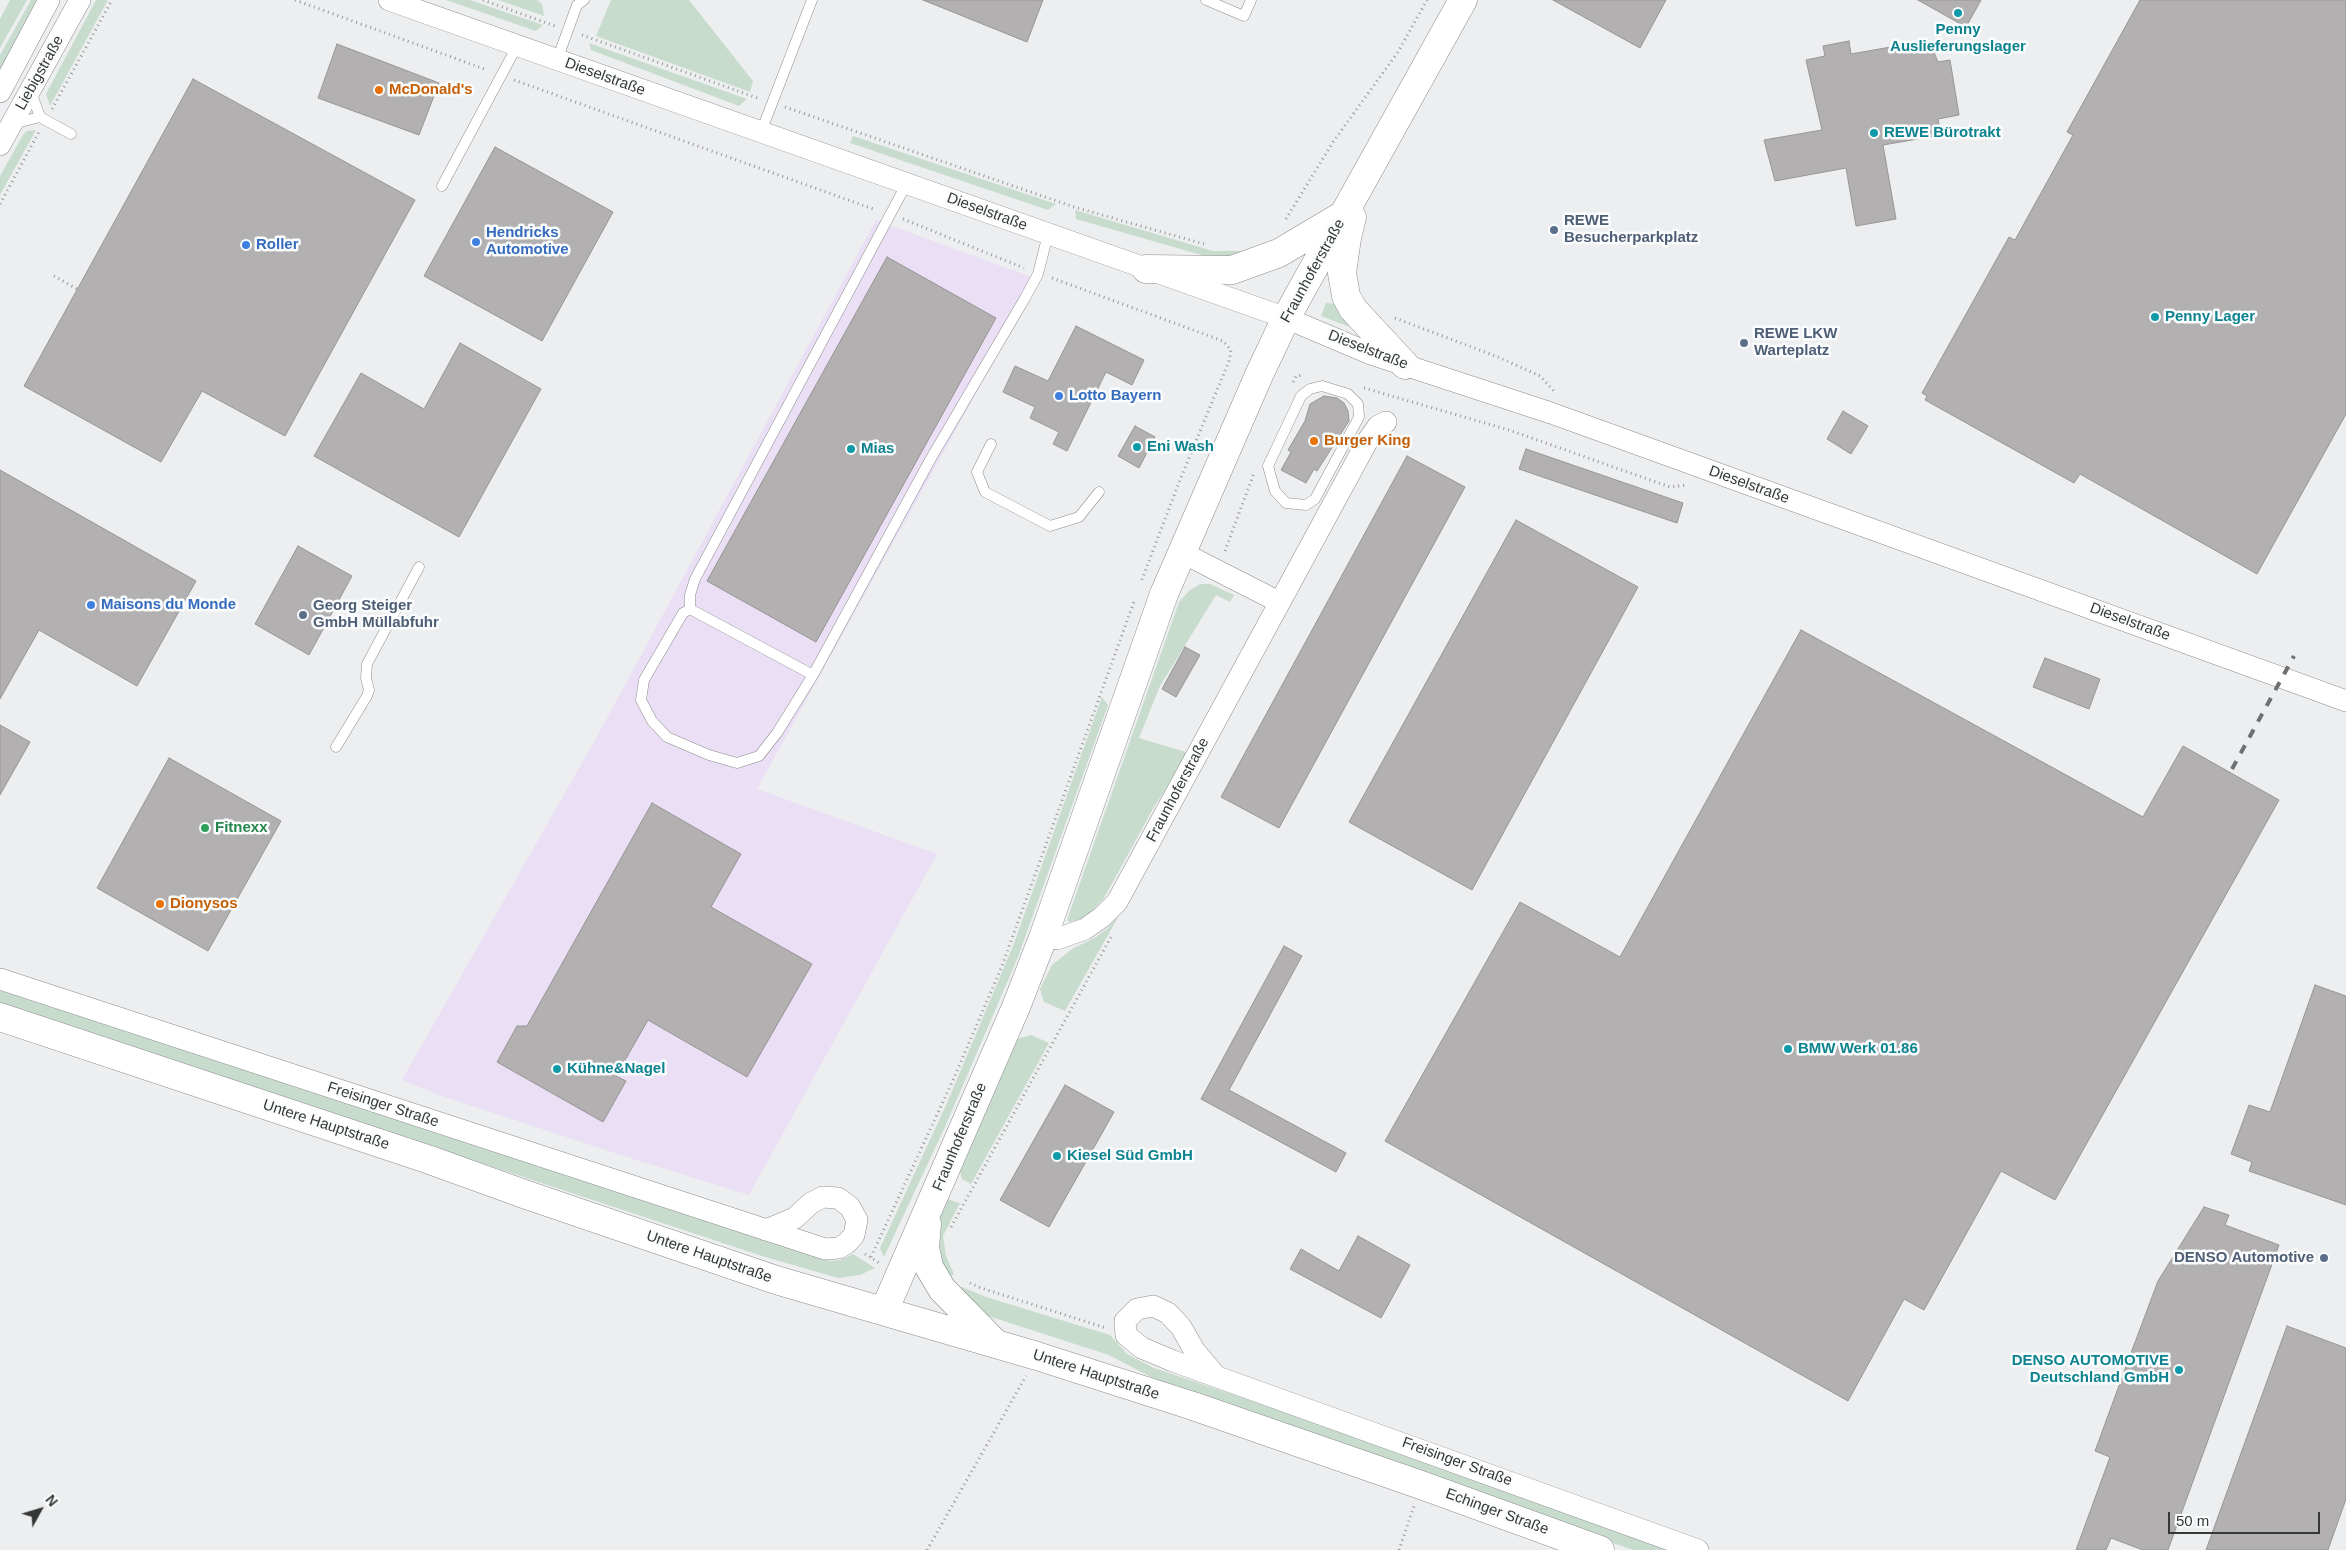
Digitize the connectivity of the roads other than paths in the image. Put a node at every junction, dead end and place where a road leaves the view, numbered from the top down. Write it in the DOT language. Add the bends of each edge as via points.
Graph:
graph roads {
  1 [pos="49,0"];
  2 [pos="80,0"];
  3 [pos="389,0"];
  4 [pos="812,0"];
  5 [pos="1206,0"];
  6 [pos="1251,0"];
  7 [pos="1463,0"];
  8 [pos="579,2"];
  9 [pos="517,46"];
  10 [pos="557,60"];
  11 [pos="31,90"];
  12 [pos="0,92"];
  13 [pos="43,119"];
  14 [pos="12,124"];
  15 [pos="761,132"];
  16 [pos="71,134"];
  17 [pos="0,145"];
  18 [pos="907,183"];
  19 [pos="1361,183"];
  20 [pos="442,186"];
  21 [pos="1343,215"];
  22 [pos="1048,234"];
  23 [pos="1146,269"];
  24 [pos="1286,318"];
  25 [pos="1405,365"];
  26 [pos="1386,422"];
  27 [pos="991,444"];
  28 [pos="1099,492"];
  29 [pos="1286,503"];
  30 [pos="1181,552"];
  31 [pos="419,567"];
  32 [pos="1279,602"];
  33 [pos="690,609"];
  34 [pos="813,676"];
  35 [pos="2346,701"];
  36 [pos="336,747"];
  37 [pos="1044,935"];
  38 [pos="0,980"];
  39 [pos="0,1017"];
  40 [pos="928,1212"];
  41 [pos="766,1230"];
  42 [pos="884,1311"];
  43 [pos="996,1344"];
  44 [pos="1216,1376"];
  45 [pos="1422,1485"];
  46 [pos="1600,1550"];
  47 [pos="1698,1550"];
  1 -- 12 [label="street, Liebigstraße"];
  2 -- 11 [label="street, Liebigstraße"];
  3 -- 9 [label="street, Dieselstraße"];
  4 -- 15 [label="lane"];
  5 -- 6 [label="lane" via="1244,16"];
  7 -- 19 [label="main road, Fraunhoferstraße"];
  8 -- 10 [label="lane"];
  9 -- 10 [label="street, Dieselstraße"];
  9 -- 20 [label="lane"];
  10 -- 15 [label="street, Dieselstraße"];
  11 -- 13 [label="lane"];
  11 -- 14 [label="street, Liebigstraße"];
  13 -- 14 [label="lane"];
  13 -- 16 [label="lane"];
  14 -- 17 [label="street, Liebigstraße"];
  15 -- 18 [label="street, Dieselstraße"];
  18 -- 22 [label="street, Dieselstraße"];
  18 -- 33 [label="lane" via="695,579"];
  19 -- 21 [label="main road, Fraunhoferstraße"];
  19 -- 25 [label="main road" via="1346,238 1342,273 1346,296 1353,309"];
  21 -- 23 [label="main road" via="1279,253 1232,270"];
  21 -- 24 [label="main road, Fraunhoferstraße"];
  22 -- 23 [label="street, Dieselstraße"];
  22 -- 34 [label="lane" via="1038,274 930,460"];
  23 -- 24 [label="street, Dieselstraße"];
  24 -- 25 [label="street, Dieselstraße"];
  24 -- 30 [label="main road, Fraunhoferstraße"];
  25 -- 35 [label="street, Dieselstraße" via="1551,412"];
  26 -- 32 [label="street, Fraunhoferstraße" via="1378,426 1368,440"];
  27 -- 28 [label="lane" via="977,472 985,492 1050,526 1079,517"];
  29 -- 29 [label="lane" via="1306,505 1315,499 1359,417 1358,404 1348,394 1322,386 1301,396 1268,466 1275,491"];
  30 -- 32 [label="street"];
  30 -- 37 [label="main road, Fraunhoferstraße"];
  31 -- 36 [label="lane" via="367,664 367,696"];
  32 -- 37 [label="street, Fraunhoferstraße" via="1117,902 1085,929 1057,939"];
  33 -- 34 [label="lane"];
  33 -- 34 [label="lane" via="683,613 644,680 641,700 652,721 667,737 737,763 760,756"];
  37 -- 40 [label="main road, Fraunhoferstraße"];
  38 -- 41 [label="street, Freisinger Straße"];
  39 -- 42 [label="main road, Untere Hauptstraße" via="430,1160 776,1280"];
  40 -- 42 [label="main road, Fraunhoferstraße"];
  40 -- 43 [label="main road" via="925,1247 929,1267 942,1289"];
  42 -- 43 [label="main road, Untere Hauptstraße"];
  43 -- 45 [label="main road, Untere Hauptstraße" via="1193,1406"];
  44 -- 47 [label="street, Freisinger Straße"];
  45 -- 46 [label="main road, Echinger Straße"];
}
